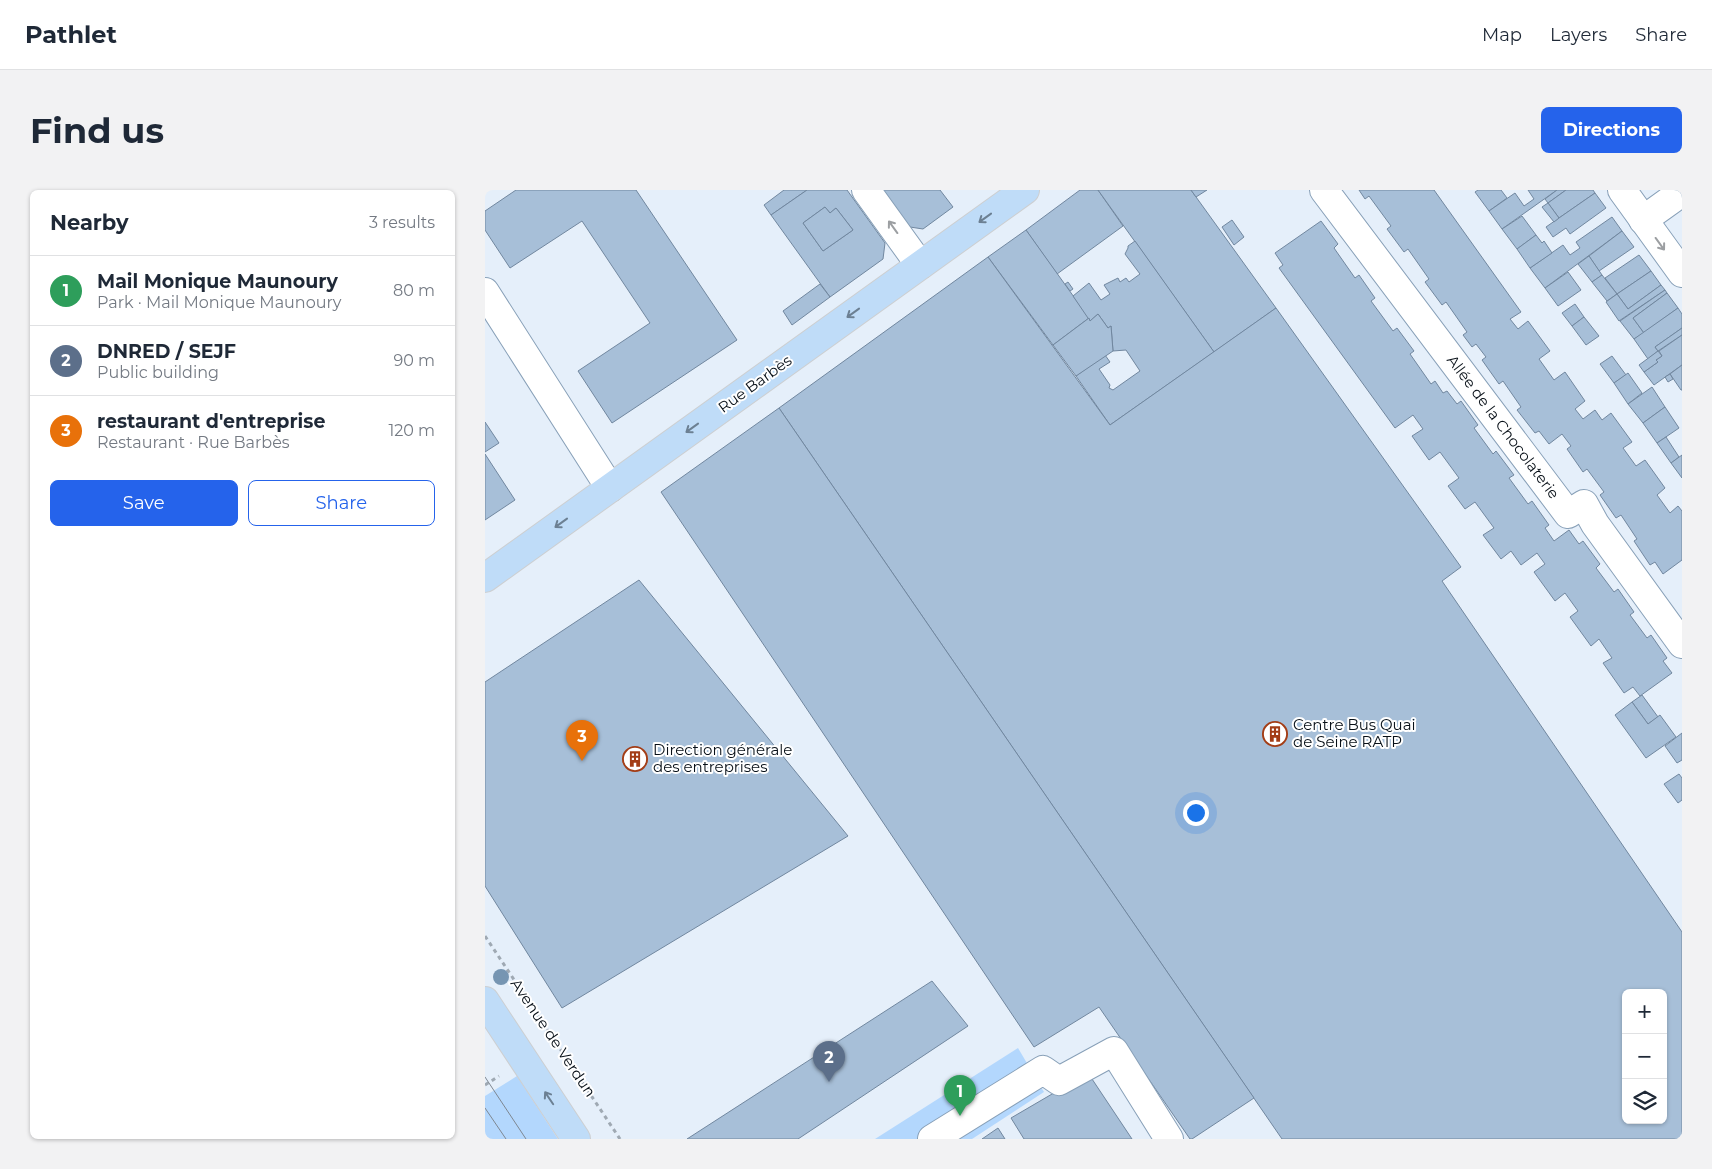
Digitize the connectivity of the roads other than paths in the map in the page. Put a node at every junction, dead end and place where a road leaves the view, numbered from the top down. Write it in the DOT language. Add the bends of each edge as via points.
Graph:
graph roads {
  1 [pos="866,190"];
  2 [pos="1025,190"];
  3 [pos="1324,190"];
  4 [pos="1622,190"];
  5 [pos="1682,192"];
  6 [pos="1643,220"];
  7 [pos="921,265"];
  8 [pos="1682,274"];
  9 [pos="485,292"];
  10 [pos="610,488"];
  11 [pos="485,578"];
  12 [pos="1682,644"];
  13 [pos="485,1001"];
  14 [pos="576,1139"];
  15 [pos="932,1139"];
  16 [pos="1169,1139"];
  7 -- 1 [label="street, one-way"];
  2 -- 7 [label="main road, Rue Barbès, one-way"];
  3 -- 12 [label="street, Allée de la Chocolaterie" via="1568,514 1584,504"];
  4 -- 6 [label="street"];
  5 -- 6 [label="street"];
  6 -- 8 [label="street, one-way"];
  7 -- 10 [label="main road, Rue Barbès, one-way"];
  9 -- 10 [label="street"];
  10 -- 11 [label="main road, Rue Barbès, one-way"];
  14 -- 13 [label="main road, one-way"];
  15 -- 16 [label="street" via="1043,1070 1059,1081 1114,1052"];
}
